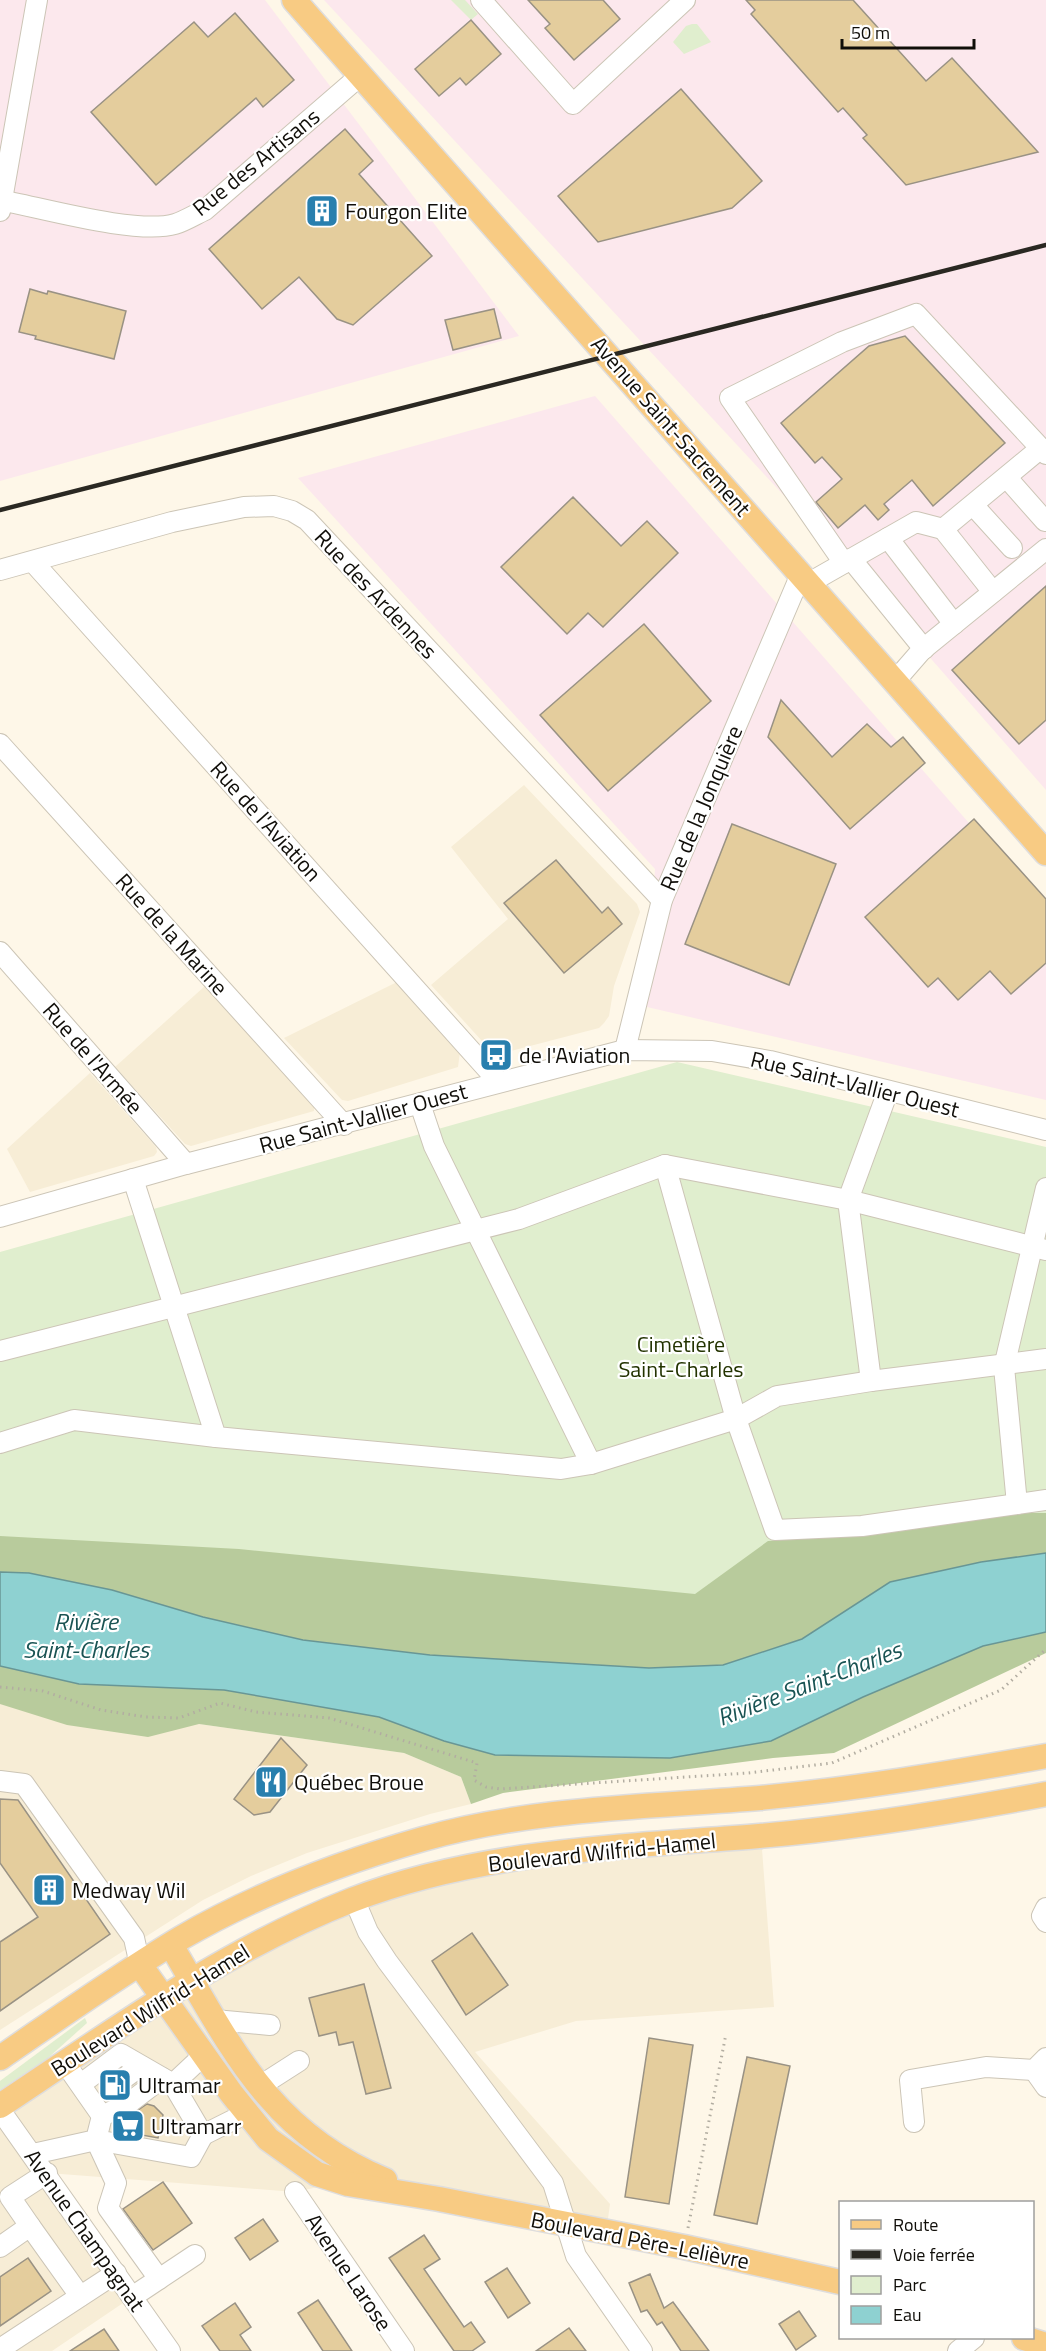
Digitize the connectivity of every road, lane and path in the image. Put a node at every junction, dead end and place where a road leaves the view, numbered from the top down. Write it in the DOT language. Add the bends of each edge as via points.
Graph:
graph roads {
  1 [pos="37,0"];
  2 [pos="294,0"];
  3 [pos="481,0"];
  4 [pos="685,0"];
  5 [pos="361,75"];
  6 [pos="1,203"];
  7 [pos="1043,451"];
  8 [pos="1007,478"];
  9 [pos="973,505"];
  10 [pos="1045,521"];
  11 [pos="943,529"];
  12 [pos="888,538"];
  13 [pos="1012,548"];
  14 [pos="1046,549"];
  15 [pos="33,561"];
  16 [pos="847,561"];
  17 [pos="0,570"];
  18 [pos="805,578"];
  19 [pos="993,592"];
  20 [pos="954,624"];
  21 [pos="924,649"];
  22 [pos="895,681"];
  23 [pos="0,744"];
  24 [pos="1046,853"];
  25 [pos="662,900"];
  26 [pos="0,952"];
  27 [pos="625,1050"];
  28 [pos="498,1081"];
  29 [pos="888,1091"];
  30 [pos="420,1104"];
  31 [pos="344,1125"];
  32 [pos="1046,1131"];
  33 [pos="186,1164"];
  34 [pos="666,1165"];
  35 [pos="133,1179"];
  36 [pos="1046,1188"];
  37 [pos="848,1200"];
  38 [pos="0,1217"];
  39 [pos="478,1230"];
  40 [pos="1039,1249"];
  41 [pos="175,1306"];
  42 [pos="0,1351"];
  43 [pos="1046,1359"];
  44 [pos="1004,1367"];
  45 [pos="871,1381"];
  46 [pos="736,1419"];
  47 [pos="216,1437"];
  48 [pos="0,1443"];
  49 [pos="591,1464"];
  50 [pos="1046,1500"];
  51 [pos="1017,1504"];
  52 [pos="1046,1649"];
  53 [pos="0,1687"];
  54 [pos="1046,1756"];
  55 [pos="0,1781"];
  56 [pos="1046,1794"];
  57 [pos="354,1899"];
  58 [pos="1046,1908"];
  59 [pos="1046,1923"];
  60 [pos="171,1945"];
  61 [pos="140,1965"];
  62 [pos="192,1981"];
  63 [pos="164,1998"];
  64 [pos="215,2020"];
  65 [pos="270,2025"];
  66 [pos="726,2034"];
  67 [pos="205,2054"];
  68 [pos="0,2058"];
  69 [pos="299,2061"];
  70 [pos="65,2062"];
  71 [pos="1040,2064"];
  72 [pos="141,2066"];
  73 [pos="168,2081"];
  74 [pos="81,2084"];
  75 [pos="260,2086"];
  76 [pos="1046,2087"];
  77 [pos="106,2096"];
  78 [pos="0,2108"];
  79 [pos="247,2112"];
  80 [pos="914,2122"];
  81 [pos="203,2135"];
  82 [pos="96,2140"];
  83 [pos="33,2154"];
  84 [pos="47,2173"];
  85 [pos="295,2192"];
  86 [pos="5,2194"];
  87 [pos="439,2199"];
  88 [pos="30,2226"];
  89 [pos="569,2226"];
  90 [pos="1,2245"];
  91 [pos="684,2247"];
  92 [pos="195,2255"];
  93 [pos="116,2273"];
  94 [pos="159,2279"];
  95 [pos="839,2282"];
  96 [pos="80,2296"];
  97 [pos="132,2297"];
  98 [pos="972,2339"];
  99 [pos="1030,2339"];
  100 [pos="1046,2345"];
  101 [pos="0,2349"];
  102 [pos="170,2351"];
  103 [pos="404,2351"];
  104 [pos="642,2351"];
  105 [pos="958,2351"];
  1 -- 6 [label="street"];
  2 -- 5 [label="main road, Avenue Saint-Sacrement"];
  3 -- 4 [label="street" via="573,104"];
  5 -- 6 [label="street, Rue des Artisans" via="205,210 175,224 123,224"];
  5 -- 18 [label="main road, Avenue Saint-Sacrement"];
  7 -- 8 [label="street"];
  7 -- 16 [label="street" via="916,314 842,342 730,398"];
  8 -- 9 [label="street"];
  8 -- 10 [label="street"];
  9 -- 11 [label="street"];
  9 -- 13 [label="street"];
  11 -- 12 [label="street" via="916,522"];
  11 -- 19 [label="street"];
  12 -- 16 [label="street"];
  12 -- 20 [label="street"];
  14 -- 19 [label="street"];
  15 -- 17 [label="street, Rue des Ardennes"];
  15 -- 25 [label="street, Rue des Ardennes" via="172,522 244,507 274,506 292,511 307,520"];
  15 -- 28 [label="street, Rue de l'Aviation"];
  16 -- 18 [label="street"];
  16 -- 21 [label="street"];
  18 -- 22 [label="main road, Avenue Saint-Sacrement"];
  18 -- 25 [label="street, Rue de la Jonquière"];
  19 -- 20 [label="street"];
  20 -- 21 [label="street"];
  21 -- 22 [label="street"];
  22 -- 24 [label="main road, Avenue Saint-Sacrement"];
  23 -- 31 [label="street, Rue de la Marine"];
  25 -- 27 [label="street, Rue de la Jonquière"];
  26 -- 33 [label="street, Rue de l'Armée"];
  27 -- 28 [label="street, Rue Saint-Vallier Ouest"];
  27 -- 29 [label="street, Rue Saint-Vallier Ouest" via="712,1051 770,1061"];
  28 -- 30 [label="street, Rue Saint-Vallier Ouest"];
  29 -- 32 [label="street, Rue Saint-Vallier Ouest"];
  29 -- 37 [label="street"];
  30 -- 31 [label="street, Rue Saint-Vallier Ouest"];
  30 -- 39 [label="street" via="434,1146"];
  31 -- 33 [label="street, Rue Saint-Vallier Ouest"];
  33 -- 35 [label="street, Rue Saint-Vallier Ouest"];
  34 -- 37 [label="street"];
  34 -- 39 [label="street" via="519,1219"];
  34 -- 46 [label="street"];
  35 -- 38 [label="street, Rue Saint-Vallier Ouest"];
  35 -- 41 [label="street"];
  36 -- 40 [label="street"];
  37 -- 40 [label="street"];
  37 -- 45 [label="street"];
  39 -- 41 [label="street"];
  39 -- 49 [label="street"];
  40 -- 44 [label="street"];
  41 -- 42 [label="street"];
  41 -- 47 [label="street"];
  43 -- 44 [label="street"];
  44 -- 45 [label="street"];
  44 -- 51 [label="street"];
  45 -- 46 [label="street" via="777,1396"];
  46 -- 49 [label="street"];
  46 -- 51 [label="street" via="774,1530 862,1527"];
  47 -- 48 [label="street" via="74,1420"];
  47 -- 49 [label="street" via="561,1469"];
  50 -- 51 [label="street"];
  52 -- 53 [label="path" via="1001,1690 832,1763 748,1773 500,1789 474,1780 477,1763 329,1718 256,1712 220,1703 179,1718 146,1717 101,1710 43,1692"];
  54 -- 60 [label="main road, Boulevard Wilfrid-Hamel" via="852,1787 566,1813 425,1838 312,1876 254,1901"];
  55 -- 61 [label="street" via="24,1784 134,1938"];
  56 -- 57 [label="main road, Boulevard Wilfrid-Hamel" via="870,1824 527,1856"];
  57 -- 62 [label="main road, Boulevard Wilfrid-Hamel" via="261,1941"];
  57 -- 89 [label="street" via="368,1932 387,1961 553,2183"];
  58 -- 59 [label="street" via="1042,1916"];
  60 -- 61 [label="main road, Boulevard Wilfrid-Hamel"];
  60 -- 62 [label="main road, Boulevard Père-Lelièvre"];
  61 -- 63 [label="main road, Boulevard Père-Lelièvre"];
  61 -- 68 [label="main road, Boulevard Wilfrid-Hamel"];
  62 -- 63 [label="main road, Boulevard Wilfrid-Hamel"];
  62 -- 64 [label="main road, Boulevard Père-Lelièvre"];
  63 -- 67 [label="main road, Boulevard Père-Lelièvre"];
  63 -- 70 [label="main road, Boulevard Wilfrid-Hamel"];
  64 -- 65 [label="street"];
  64 -- 75 [label="main road, Boulevard Père-Lelièvre"];
  66 -- 91 [label="path"];
  67 -- 73 [label="street"];
  67 -- 79 [label="main road, Boulevard Père-Lelièvre"];
  69 -- 75 [label="street"];
  70 -- 74 [label="street"];
  70 -- 78 [label="main road, Boulevard Wilfrid-Hamel"];
  71 -- 76 [label="street"];
  71 -- 80 [label="street" via="986,2067 910,2080"];
  72 -- 73 [label="street"];
  72 -- 74 [label="street" via="121,2054"];
  72 -- 77 [label="street"];
  73 -- 77 [label="street" via="129,2103"];
  73 -- 81 [label="street"];
  74 -- 77 [label="street"];
  75 -- 87 [label="main road, Boulevard Père-Lelièvre" via="301,2132 336,2157"];
  77 -- 82 [label="street"];
  78 -- 83 [label="street, Avenue Champagnat"];
  79 -- 81 [label="street"];
  79 -- 87 [label="main road, Boulevard Père-Lelièvre" via="268,2139 317,2174 348,2184"];
  81 -- 82 [label="street" via="191,2157"];
  82 -- 83 [label="street"];
  82 -- 94 [label="street" via="116,2183 108,2208"];
  83 -- 84 [label="street, Avenue Champagnat"];
  84 -- 86 [label="street"];
  84 -- 93 [label="street, Avenue Champagnat"];
  85 -- 103 [label="street, Avenue Larose"];
  86 -- 88 [label="street"];
  87 -- 89 [label="main road, Boulevard Père-Lelièvre"];
  88 -- 90 [label="street"];
  88 -- 96 [label="street"];
  89 -- 91 [label="main road, Boulevard Père-Lelièvre"];
  89 -- 104 [label="street" via="576,2256"];
  91 -- 95 [label="main road, Boulevard Père-Lelièvre"];
  92 -- 94 [label="street"];
  93 -- 96 [label="street"];
  93 -- 97 [label="street, Avenue Champagnat"];
  94 -- 97 [label="street"];
  96 -- 101 [label="street"];
  97 -- 102 [label="street, Avenue Champagnat"];
  98 -- 105 [label="street"];
  99 -- 100 [label="main road"];
}
